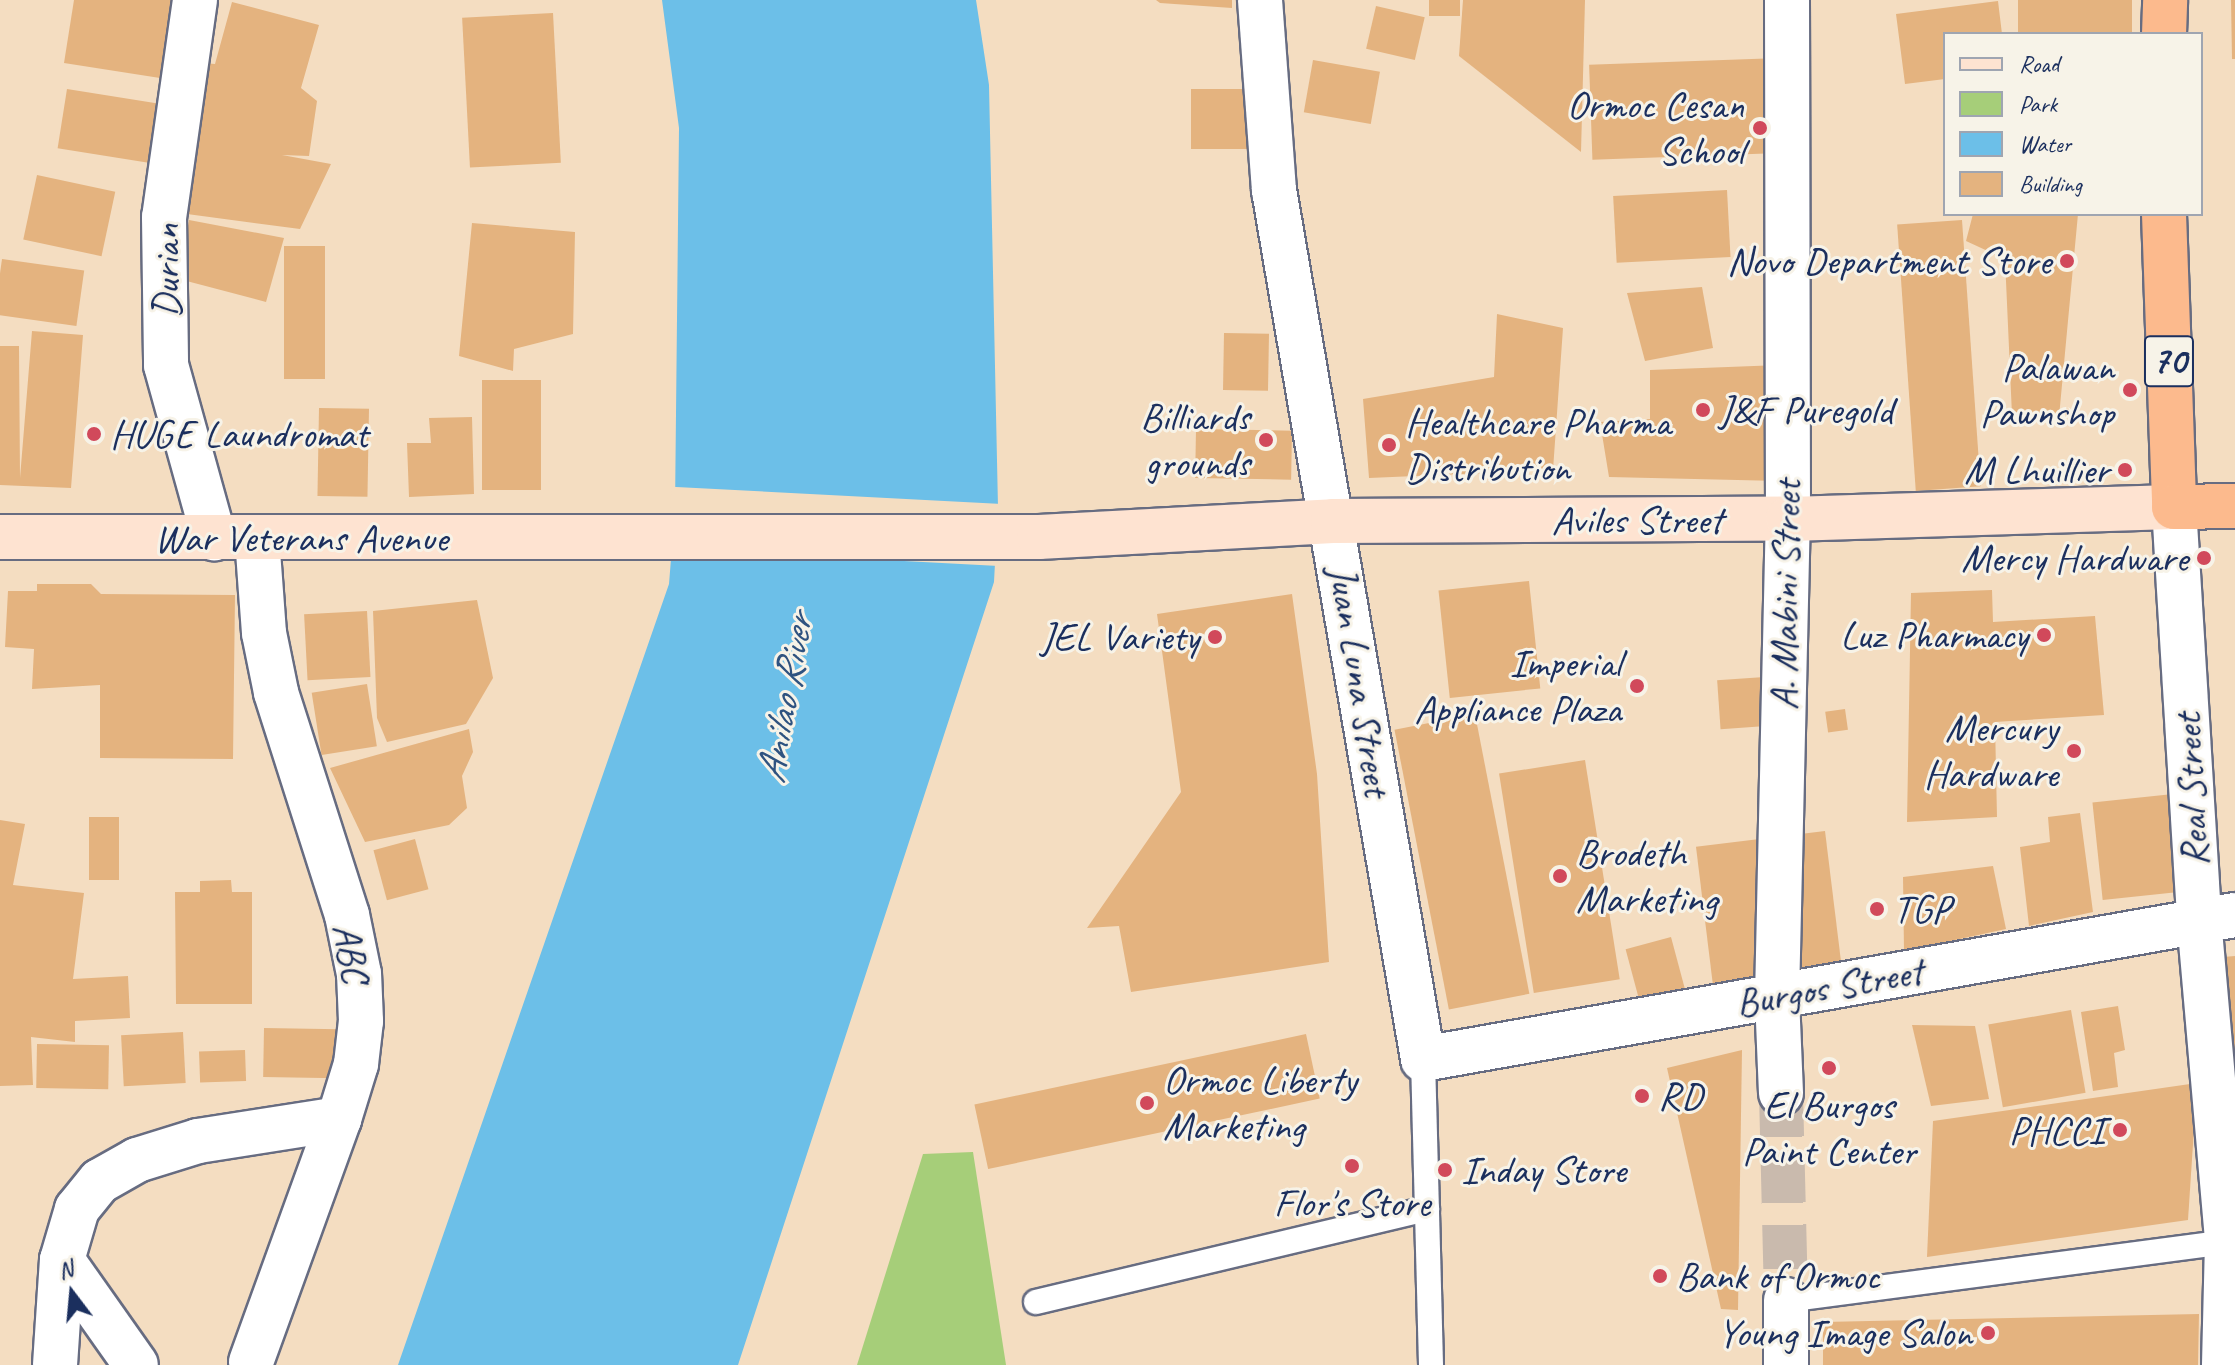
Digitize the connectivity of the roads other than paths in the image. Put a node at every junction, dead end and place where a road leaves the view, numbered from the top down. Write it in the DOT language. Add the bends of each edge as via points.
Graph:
graph roads {
  1 [pos="195,0"];
  2 [pos="1260,0"];
  3 [pos="1787,0"];
  4 [pos="2165,0"];
  5 [pos="2164,32"];
  6 [pos="2164,216"];
  7 [pos="2235,506"];
  8 [pos="2174,507"];
  9 [pos="1788,519"];
  10 [pos="1333,521"];
  11 [pos="0,537"];
  12 [pos="1039,537"];
  13 [pos="214,538"];
  14 [pos="257,538"];
  15 [pos="2217,917"];
  16 [pos="1777,997"];
  17 [pos="1423,1059"];
  18 [pos="1781,1093"];
  19 [pos="339,1119"];
  20 [pos="1427,1209"];
  21 [pos="2227,1242"];
  22 [pos="62,1260"];
  23 [pos="1786,1300"];
  24 [pos="1036,1302"];
  25 [pos="251,1362"];
  26 [pos="55,1365"];
  27 [pos="136,1365"];
  28 [pos="1431,1365"];
  29 [pos="1786,1365"];
  30 [pos="2224,1365"];
  1 -- 13 [label="street, Durian" via="164,217 166,365"];
  2 -- 10 [label="street, Juan Luna Street" via="1274,190"];
  3 -- 9 [label="street, A. Mabini Street"];
  4 -- 5 [label="highway"];
  6 -- 8 [label="highway, Real Street / 70"];
  7 -- 8 [label="highway, Aviles Street"];
  8 -- 9 [label="main road, Aviles Street"];
  8 -- 15 [label="street, Real Street"];
  9 -- 10 [label="main road, Aviles Street"];
  9 -- 16 [label="street, A. Mabini Street"];
  10 -- 12 [label="main road, Aviles Street"];
  10 -- 17 [label="street, Juan Luna Street"];
  11 -- 13 [label="main road, War Veterans Avenue"];
  12 -- 14 [label="main road, War Veterans Avenue"];
  13 -- 14 [label="main road, War Veterans Avenue"];
  14 -- 19 [label="street, ABC" via="264,633 276,692 347,915 359,974 356,1064"];
  15 -- 16 [label="street, Burgos Street"];
  15 -- 21 [label="street, Real Street"];
  16 -- 17 [label="street, Burgos Street"];
  16 -- 18 [label="street, A. Mabini Street"];
  17 -- 20 [label="lane, Juan Luna Street"];
  19 -- 22 [label="street" via="198,1141 137,1160 100,1181 77,1209"];
  19 -- 25 [label="street, ABC"];
  20 -- 24 [label="lane"];
  20 -- 28 [label="lane, Juan Luna Street"];
  21 -- 23 [label="lane"];
  21 -- 30 [label="street, Real Street"];
  22 -- 26 [label="street"];
  22 -- 27 [label="street"];
  23 -- 29 [label="street"];
}
